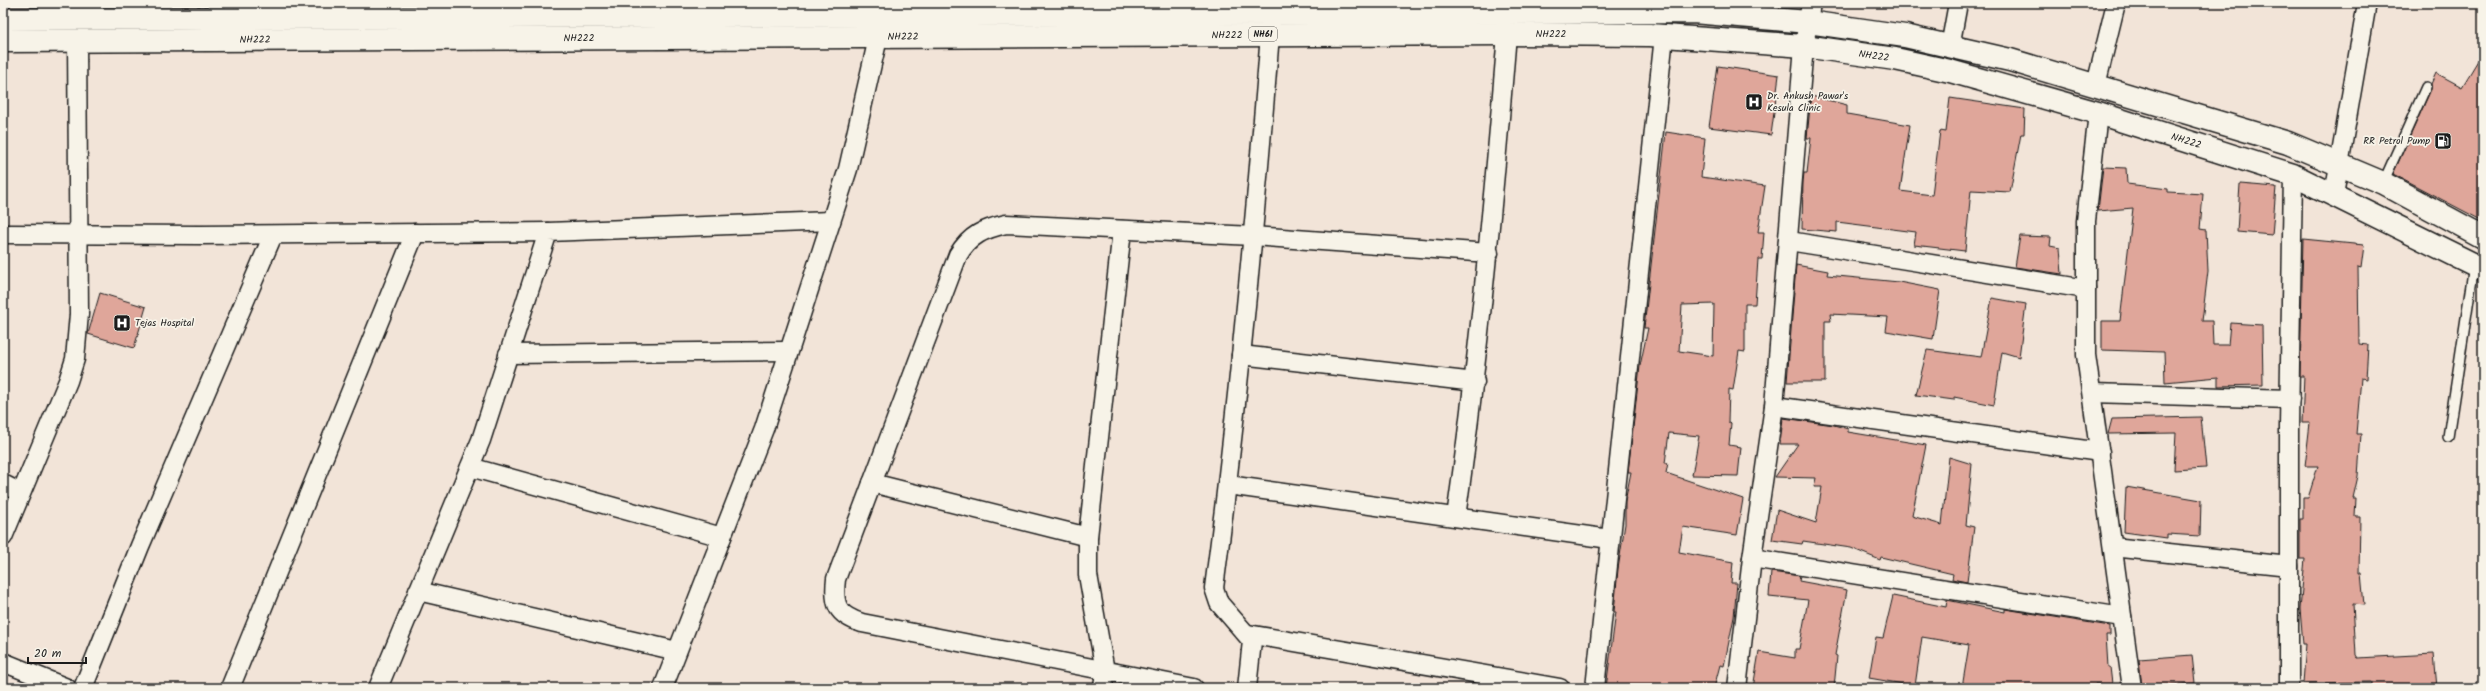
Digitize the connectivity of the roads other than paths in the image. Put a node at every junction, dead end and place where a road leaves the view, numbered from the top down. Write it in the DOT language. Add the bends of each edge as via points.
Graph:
graph roads {
  1 [pos="1958,3"];
  2 [pos="2116,3"];
  3 [pos="2367,3"];
  4 [pos="1161,8"];
  5 [pos="1338,8"];
  6 [pos="630,9"];
  7 [pos="1716,9"];
  8 [pos="340,10"];
  9 [pos="1809,13"];
  10 [pos="3,19"];
  11 [pos="1271,23"];
  12 [pos="1507,34"];
  13 [pos="1664,36"];
  14 [pos="878,38"];
  15 [pos="77,40"];
  16 [pos="337,40"];
  17 [pos="3,41"];
  18 [pos="1804,46"];
  19 [pos="1950,47"];
  20 [pos="2096,85"];
  21 [pos="2426,87"];
  22 [pos="2098,113"];
  23 [pos="2339,163"];
  24 [pos="2293,175"];
  25 [pos="2383,183"];
  26 [pos="2334,194"];
  27 [pos="831,221"];
  28 [pos="1122,230"];
  29 [pos="548,232"];
  30 [pos="415,233"];
  31 [pos="3,234"];
  32 [pos="78,234"];
  33 [pos="273,235"];
  34 [pos="1253,236"];
  35 [pos="2483,237"];
  36 [pos="1789,241"];
  37 [pos="1489,253"];
  38 [pos="2479,267"];
  39 [pos="2086,289"];
  40 [pos="789,352"];
  41 [pos="508,354"];
  42 [pos="1241,355"];
  43 [pos="1476,382"];
  44 [pos="2092,393"];
  45 [pos="2290,399"];
  46 [pos="1774,406"];
  47 [pos="2448,437"];
  48 [pos="2100,452"];
  49 [pos="470,467"];
  50 [pos="872,483"];
  51 [pos="3,484"];
  52 [pos="1228,485"];
  53 [pos="21,493"];
  54 [pos="1456,517"];
  55 [pos="3,537"];
  56 [pos="722,537"];
  57 [pos="1088,538"];
  58 [pos="1610,539"];
  59 [pos="2113,547"];
  60 [pos="1752,558"];
  61 [pos="2289,566"];
  62 [pos="418,591"];
  63 [pos="2122,617"];
  64 [pos="1248,634"];
  65 [pos="677,651"];
  66 [pos="3,662"];
  67 [pos="1104,679"];
  68 [pos="67,688"];
  69 [pos="84,688"];
  70 [pos="230,688"];
  71 [pos="378,688"];
  72 [pos="663,688"];
  73 [pos="1194,688"];
  74 [pos="1248,688"];
  75 [pos="1560,688"];
  76 [pos="1595,688"];
  77 [pos="1737,688"];
  78 [pos="2132,688"];
  79 [pos="2289,688"];
  1 -- 19 [label="street"];
  2 -- 20 [label="street"];
  3 -- 23 [label="street"];
  4 -- 6 [label="highway, NH222 / NH61"];
  4 -- 11 [label="highway, NH222 / NH61"];
  5 -- 7 [label="highway, NH222 / NH61" via="1693,12"];
  5 -- 11 [label="highway, NH222 / NH61"];
  6 -- 8 [label="highway, NH222 / NH61"];
  7 -- 9 [label="highway, NH222 / NH61"];
  8 -- 10 [label="highway, NH222 / NH61"];
  8 -- 16 [label="street"];
  9 -- 18 [label="street"];
  9 -- 19 [label="highway, NH222 / NH61"];
  11 -- 12 [label="highway, NH222 / NH61"];
  11 -- 14 [label="highway, NH222 / NH61"];
  11 -- 34 [label="street"];
  12 -- 13 [label="highway, NH222 / NH61"];
  12 -- 37 [label="street"];
  13 -- 18 [label="highway, NH222 / NH61"];
  13 -- 58 [label="street"];
  14 -- 16 [label="highway, NH222 / NH61"];
  14 -- 27 [label="street" via="848,169"];
  15 -- 16 [label="highway, NH222 / NH61"];
  15 -- 17 [label="highway, NH222 / NH61"];
  15 -- 32 [label="street"];
  18 -- 22 [label="highway, NH222 / NH61" via="1895,59 1944,70"];
  18 -- 36 [label="street"];
  19 -- 20 [label="highway, NH222 / NH61" via="2010,60"];
  20 -- 23 [label="highway, NH222 / NH61" via="2288,143"];
  21 -- 25 [label="lane"];
  22 -- 24 [label="highway, NH222 / NH61"];
  22 -- 39 [label="street" via="2086,221"];
  23 -- 25 [label="highway, NH222 / NH61"];
  23 -- 26 [label="street"];
  24 -- 26 [label="highway, NH222 / NH61"];
  24 -- 45 [label="street"];
  25 -- 35 [label="highway, NH222 / NH61"];
  26 -- 38 [label="highway, NH222 / NH61"];
  27 -- 29 [label="street"];
  27 -- 40 [label="street"];
  28 -- 34 [label="street"];
  28 -- 50 [label="street" via="1006,224 976,233 965,242"];
  28 -- 57 [label="street"];
  29 -- 30 [label="street"];
  29 -- 41 [label="street"];
  30 -- 33 [label="street"];
  30 -- 70 [label="street"];
  31 -- 32 [label="street"];
  32 -- 33 [label="street"];
  32 -- 53 [label="street" via="79,314 75,359"];
  33 -- 69 [label="street" via="140,546"];
  34 -- 37 [label="street"];
  34 -- 42 [label="street"];
  36 -- 39 [label="street"];
  36 -- 46 [label="street"];
  37 -- 43 [label="street"];
  38 -- 47 [label="lane"];
  39 -- 44 [label="street" via="2086,355"];
  40 -- 41 [label="street"];
  40 -- 56 [label="street" via="764,428"];
  41 -- 49 [label="street"];
  42 -- 43 [label="street"];
  42 -- 52 [label="street"];
  43 -- 54 [label="street"];
  44 -- 45 [label="street"];
  44 -- 48 [label="street"];
  45 -- 61 [label="street"];
  46 -- 48 [label="street"];
  46 -- 60 [label="street"];
  48 -- 59 [label="street"];
  49 -- 56 [label="street"];
  49 -- 62 [label="street"];
  50 -- 57 [label="street"];
  50 -- 67 [label="street" via="836,579 834,594 838,609 848,618 862,624"];
  51 -- 53 [label="street"];
  52 -- 54 [label="street"];
  52 -- 64 [label="street" via="1214,588 1219,603"];
  53 -- 55 [label="street"];
  54 -- 58 [label="street"];
  56 -- 65 [label="street"];
  57 -- 67 [label="street" via="1090,594"];
  58 -- 76 [label="street"];
  59 -- 61 [label="street"];
  59 -- 63 [label="street"];
  60 -- 63 [label="street"];
  60 -- 77 [label="street"];
  61 -- 79 [label="street"];
  62 -- 65 [label="street"];
  62 -- 71 [label="street"];
  63 -- 78 [label="street"];
  64 -- 74 [label="street" via="1252,641 1252,650"];
  64 -- 75 [label="street"];
  65 -- 72 [label="street"];
  66 -- 68 [label="street"];
  67 -- 73 [label="street"];
}
